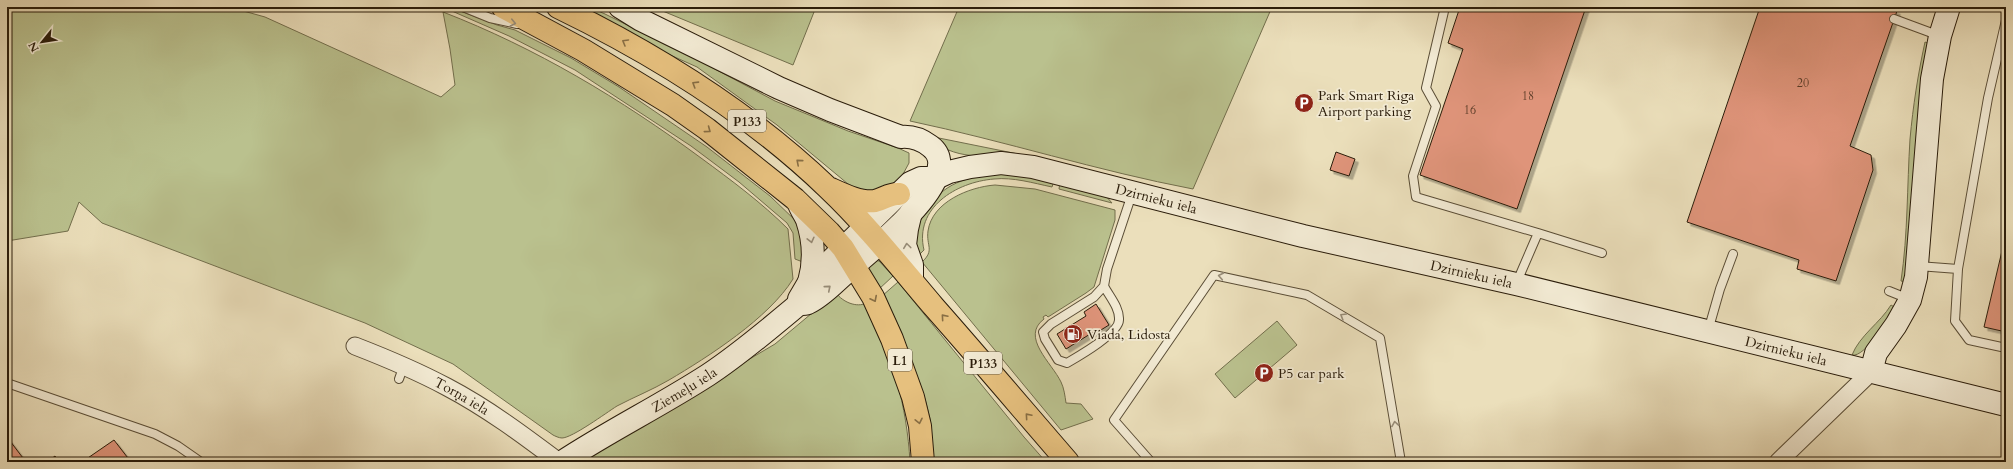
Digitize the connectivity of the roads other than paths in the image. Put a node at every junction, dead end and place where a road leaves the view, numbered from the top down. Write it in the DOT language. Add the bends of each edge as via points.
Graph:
graph roads {
  1 [pos="463,7"];
  2 [pos="503,7"];
  3 [pos="558,7"];
  4 [pos="620,7"];
  5 [pos="1445,7"];
  6 [pos="1949,7"];
  7 [pos="1894,20"];
  8 [pos="2006,20"];
  9 [pos="550,32"];
  10 [pos="1940,36"];
  11 [pos="936,178"];
  12 [pos="828,188"];
  13 [pos="1132,193"];
  14 [pos="899,194"];
  15 [pos="799,204"];
  16 [pos="911,212"];
  17 [pos="1538,233"];
  18 [pos="872,235"];
  19 [pos="1602,253"];
  20 [pos="1733,254"];
  21 [pos="848,257"];
  22 [pos="1917,266"];
  23 [pos="1958,269"];
  24 [pos="912,280"];
  25 [pos="809,282"];
  26 [pos="1516,284"];
  27 [pos="1104,286"];
  28 [pos="1889,291"];
  29 [pos="1910,300"];
  30 [pos="799,304"];
  31 [pos="1708,332"];
  32 [pos="355,346"];
  33 [pos="2006,348"];
  34 [pos="1870,372"];
  35 [pos="7,383"];
  36 [pos="2006,405"];
  37 [pos="1057,454"];
  38 [pos="201,462"];
  39 [pos="560,462"];
  40 [pos="923,462"];
  41 [pos="1068,462"];
  42 [pos="1150,462"];
  43 [pos="1401,462"];
  44 [pos="1778,462"];
  1 -- 9 [label="lane, one-way" via="490,18"];
  2 -- 9 [label="main road, P133"];
  12 -- 3 [label="main road, P133, one-way" via="787,152 704,90 600,27"];
  4 -- 11 [label="street" via="641,20 779,88 901,137 917,149"];
  5 -- 17 [label="lane" via="1426,88 1436,106 1414,176 1416,197"];
  6 -- 10 [label="street"];
  7 -- 10 [label="lane"];
  8 -- 23 [label="lane" via="1988,98"];
  9 -- 15 [label="main road, P133, one-way" via="673,105"];
  10 -- 22 [label="street" via="1932,79"];
  11 -- 13 [label="street, Dzirnieku iela" via="949,172 1001,163 1033,167"];
  11 -- 14 [label="street, Dzirnieku iela" via="921,178 910,183"];
  11 -- 16 [label="street, Dzirnieku iela" via="928,193"];
  12 -- 14 [label="main road" via="847,196 875,201 892,193"];
  12 -- 18 [label="main road, P133"];
  13 -- 26 [label="street, Dzirnieku iela" via="1348,247"];
  13 -- 27 [label="lane"];
  14 -- 18 [label="street, Dzirnieku iela"];
  15 -- 21 [label="main road, P133"];
  15 -- 25 [label="street, one-way" via="806,218 813,245 814,260"];
  16 -- 18 [label="street, Dzirnieku iela"];
  24 -- 16 [label="street, one-way" via="912,265 905,245"];
  17 -- 19 [label="lane"];
  17 -- 26 [label="lane"];
  18 -- 21 [label="street, Dzirnieku iela"];
  18 -- 24 [label="main road, P133"];
  20 -- 31 [label="lane"];
  21 -- 25 [label="street, Ziemeļu iela"];
  30 -- 21 [label="street, Ziemeļu iela, one-way" via="813,300"];
  21 -- 40 [label="main road, L1, one-way" via="873,297 906,375 920,426"];
  22 -- 23 [label="lane"];
  22 -- 29 [label="street"];
  23 -- 33 [label="lane" via="1955,321 1969,340"];
  37 -- 24 [label="main road, P133, one-way"];
  25 -- 30 [label="street, Ziemeļu iela" via="799,299"];
  26 -- 31 [label="street, Dzirnieku iela"];
  27 -- 27 [label="lane" via="1094,297 1051,324 1043,332 1058,360 1067,363 1116,330 1120,320 1117,308"];
  28 -- 29 [label="lane"];
  29 -- 34 [label="street" via="1876,353"];
  30 -- 39 [label="street, Ziemeļu iela" via="745,349 709,374"];
  31 -- 34 [label="street, Dzirnieku iela"];
  32 -- 39 [label="street, Torņa iela" via="402,372 448,387 497,416"];
  34 -- 36 [label="street, Dzirnieku iela"];
  34 -- 44 [label="street"];
  35 -- 38 [label="lane" via="155,434"];
  37 -- 41 [label="main road"];
  43 -- 42 [label="lane, one-way" via="1380,338 1307,295 1214,275 1114,420"];
}
